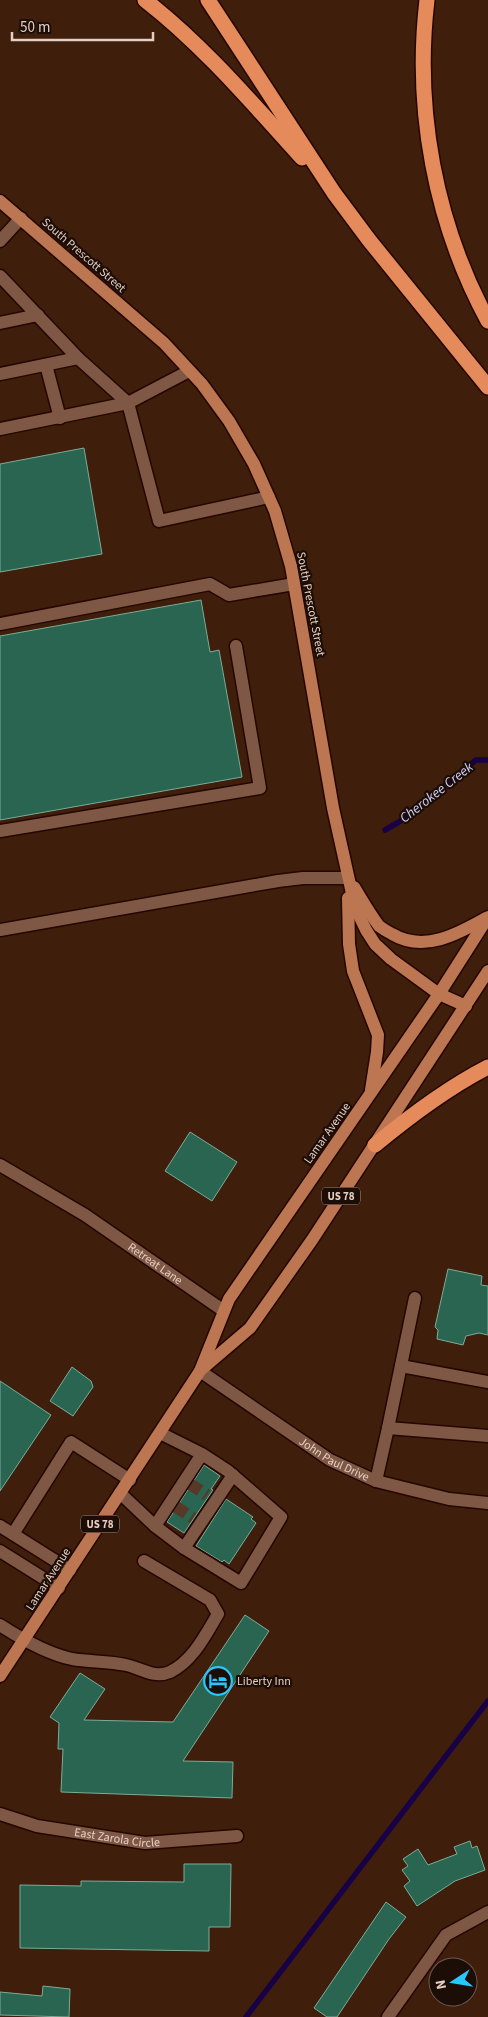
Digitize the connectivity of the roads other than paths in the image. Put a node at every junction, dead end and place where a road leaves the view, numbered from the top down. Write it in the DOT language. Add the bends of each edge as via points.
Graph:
graph roads {
  1 [pos="145,0"];
  2 [pos="208,0"];
  3 [pos="426,0"];
  4 [pos="334,193"];
  5 [pos="0,201"];
  6 [pos="21,218"];
  7 [pos="0,241"];
  8 [pos="0,276"];
  9 [pos="38,315"];
  10 [pos="488,321"];
  11 [pos="0,323"];
  12 [pos="78,358"];
  13 [pos="46,365"];
  14 [pos="189,371"];
  15 [pos="0,374"];
  16 [pos="488,387"];
  17 [pos="128,403"];
  18 [pos="60,418"];
  19 [pos="0,429"];
  20 [pos="269,497"];
  21 [pos="294,584"];
  22 [pos="0,624"];
  23 [pos="236,646"];
  24 [pos="0,831"];
  25 [pos="348,878"];
  26 [pos="488,917"];
  27 [pos="0,930"];
  28 [pos="488,971"];
  29 [pos="440,994"];
  30 [pos="466,1006"];
  31 [pos="488,1067"];
  32 [pos="370,1094"];
  33 [pos="375,1145"];
  34 [pos="0,1165"];
  35 [pos="415,1298"];
  36 [pos="224,1311"];
  37 [pos="401,1366"];
  38 [pos="200,1371"];
  39 [pos="488,1382"];
  40 [pos="388,1428"];
  41 [pos="160,1432"];
  42 [pos="488,1436"];
  43 [pos="202,1454"];
  44 [pos="233,1475"];
  45 [pos="130,1480"];
  46 [pos="376,1481"];
  47 [pos="120,1494"];
  48 [pos="488,1503"];
  49 [pos="0,1526"];
  50 [pos="155,1526"];
  51 [pos="13,1534"];
  52 [pos="184,1548"];
  53 [pos="0,1551"];
  54 [pos="144,1561"];
  55 [pos="70,1570"];
  56 [pos="59,1588"];
  57 [pos="0,1625"];
  58 [pos="24,1640"];
  59 [pos="0,1676"];
  60 [pos="0,1814"];
  61 [pos="237,1836"];
  62 [pos="488,1912"];
  63 [pos="388,2017"];
  1 -- 4 [label="highway" via="176,24 222,70"];
  2 -- 4 [label="highway"];
  3 -- 10 [label="highway" via="423,70 428,139 445,217"];
  4 -- 16 [label="highway"];
  5 -- 6 [label="main road, South Prescott Street"];
  6 -- 7 [label="street"];
  6 -- 14 [label="main road, South Prescott Street" via="164,343"];
  8 -- 9 [label="street"];
  9 -- 11 [label="street"];
  9 -- 12 [label="street"];
  12 -- 13 [label="street"];
  12 -- 17 [label="street"];
  13 -- 15 [label="street"];
  13 -- 18 [label="street"];
  14 -- 17 [label="street"];
  14 -- 20 [label="main road, South Prescott Street" via="229,421"];
  17 -- 18 [label="street"];
  17 -- 20 [label="street" via="159,521"];
  18 -- 19 [label="street"];
  20 -- 21 [label="main road, South Prescott Street"];
  21 -- 22 [label="street" via="229,594 210,584"];
  21 -- 25 [label="main road, South Prescott Street" via="332,808"];
  23 -- 24 [label="street" via="260,788"];
  25 -- 26 [label="main road" via="380,927 400,938 436,941 460,933"];
  25 -- 27 [label="street" via="278,881"];
  25 -- 29 [label="main road, South Prescott Street" via="355,907 376,944 391,959"];
  25 -- 32 [label="main road" via="349,944 353,971 378,1035"];
  26 -- 29 [label="main road, Lamar Avenue / US 78"];
  28 -- 30 [label="main road, Lamar Avenue / US 78"];
  29 -- 30 [label="main road, South Prescott Street"];
  29 -- 32 [label="main road, Lamar Avenue / US 78"];
  30 -- 33 [label="main road, Lamar Avenue / US 78"];
  31 -- 33 [label="highway" via="408,1117"];
  32 -- 36 [label="main road, Lamar Avenue / US 78" via="229,1299"];
  33 -- 38 [label="main road, Lamar Avenue / US 78" via="250,1328"];
  34 -- 36 [label="street, Retreat Lane" via="85,1215"];
  35 -- 37 [label="street"];
  36 -- 38 [label="main road, Lamar Avenue / US 78"];
  37 -- 39 [label="street"];
  37 -- 40 [label="street"];
  38 -- 41 [label="main road, Lamar Avenue / US 78"];
  38 -- 46 [label="street, John Paul Drive" via="330,1460"];
  40 -- 42 [label="street"];
  40 -- 46 [label="street"];
  41 -- 43 [label="street"];
  41 -- 45 [label="main road, Lamar Avenue / US 78"];
  43 -- 44 [label="street"];
  43 -- 50 [label="street" via="173,1506"];
  44 -- 52 [label="street" via="197,1520"];
  44 -- 52 [label="street" via="281,1517 241,1583"];
  45 -- 47 [label="main road, Lamar Avenue / US 78"];
  45 -- 51 [label="street" via="71,1442"];
  46 -- 48 [label="street, John Paul Drive" via="448,1499"];
  47 -- 50 [label="street"];
  47 -- 55 [label="main road, Lamar Avenue / US 78"];
  49 -- 51 [label="street"];
  50 -- 52 [label="street"];
  51 -- 55 [label="street"];
  53 -- 56 [label="street"];
  54 -- 58 [label="street" via="210,1600 218,1614 183,1663 169,1672 156,1675 126,1665 70,1658"];
  55 -- 56 [label="main road, Lamar Avenue / US 78"];
  56 -- 58 [label="main road, Lamar Avenue / US 78"];
  57 -- 58 [label="street"];
  58 -- 59 [label="main road, Lamar Avenue / US 78"];
  60 -- 61 [label="street, East Zarola Circle" via="37,1826 145,1843"];
  62 -- 63 [label="street" via="446,1935"];
}
